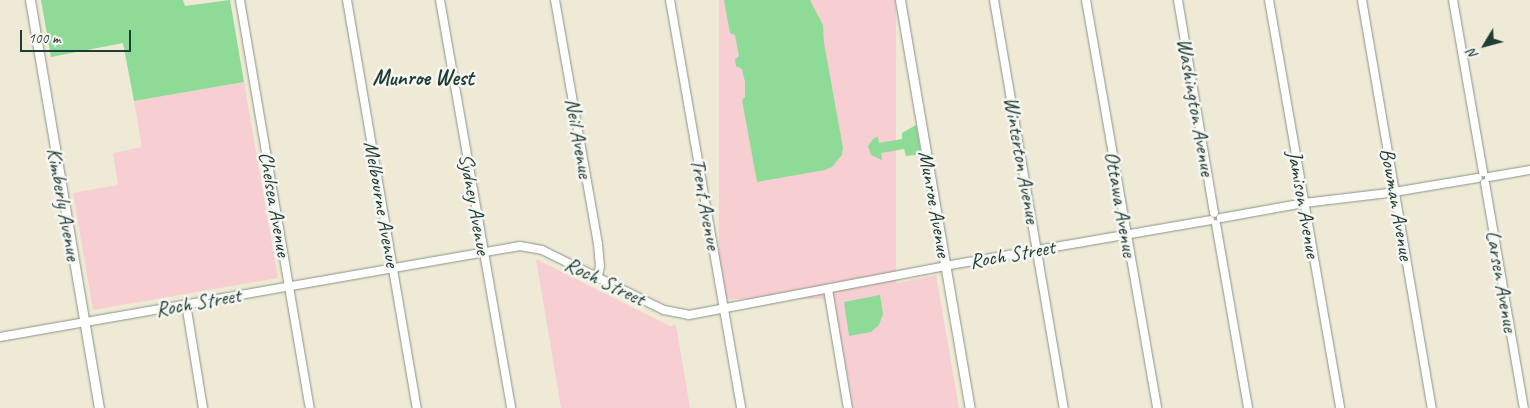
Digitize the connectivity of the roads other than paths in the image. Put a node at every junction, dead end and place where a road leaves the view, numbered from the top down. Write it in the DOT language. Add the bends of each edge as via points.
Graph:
graph roads {
  1 [pos="30,0"];
  2 [pos="240,0"];
  3 [pos="347,0"];
  4 [pos="440,0"];
  5 [pos="555,0"];
  6 [pos="670,0"];
  7 [pos="900,0"];
  8 [pos="994,0"];
  9 [pos="1086,0"];
  10 [pos="1178,0"];
  11 [pos="1269,0"];
  12 [pos="1362,0"];
  13 [pos="1453,0"];
  14 [pos="1530,170"];
  15 [pos="1484,178"];
  16 [pos="1395,192"];
  17 [pos="1304,203"];
  18 [pos="1215,219"];
  19 [pos="1126,234"];
  20 [pos="1038,250"];
  21 [pos="484,253"];
  22 [pos="945,266"];
  23 [pos="393,268"];
  24 [pos="598,276"];
  25 [pos="290,287"];
  26 [pos="828,289"];
  27 [pos="186,304"];
  28 [pos="724,309"];
  29 [pos="84,322"];
  30 [pos="0,337"];
  31 [pos="99,408"];
  32 [pos="203,408"];
  33 [pos="310,408"];
  34 [pos="417,408"];
  35 [pos="510,408"];
  36 [pos="741,408"];
  37 [pos="848,408"];
  38 [pos="970,408"];
  39 [pos="1064,408"];
  40 [pos="1157,408"];
  41 [pos="1248,408"];
  42 [pos="1340,408"];
  43 [pos="1432,408"];
  44 [pos="1524,408"];
  1 -- 29 [label="street, Kimberly Avenue"];
  2 -- 25 [label="street, Chelsea Avenue"];
  3 -- 23 [label="street, Melbourne Avenue"];
  4 -- 21 [label="street, Sydney Avenue"];
  5 -- 24 [label="street, Neil Avenue" via="598,244"];
  6 -- 28 [label="street, Trent Avenue"];
  7 -- 22 [label="street, Munroe Avenue"];
  8 -- 20 [label="street, Winterton Avenue"];
  9 -- 19 [label="street, Ottawa Avenue"];
  10 -- 18 [label="street, Washington Avenue"];
  11 -- 17 [label="street, Jamison Avenue"];
  12 -- 16 [label="street, Bowman Avenue"];
  13 -- 15 [label="street, Larsen Avenue"];
  14 -- 15 [label="street, Roch Street"];
  15 -- 16 [label="street, Roch Street"];
  15 -- 44 [label="street, Larsen Avenue"];
  16 -- 17 [label="street, Roch Street"];
  16 -- 43 [label="street, Bowman Avenue"];
  17 -- 18 [label="street, Roch Street"];
  17 -- 42 [label="street, Jamison Avenue"];
  18 -- 19 [label="street, Roch Street"];
  18 -- 41 [label="street, Washington Avenue"];
  19 -- 20 [label="street, Roch Street"];
  19 -- 40 [label="street, Ottawa Avenue"];
  20 -- 22 [label="street, Roch Street"];
  20 -- 39 [label="street, Winterton Avenue"];
  21 -- 23 [label="street, Roch Street"];
  21 -- 24 [label="street, Roch Street" via="528,247 542,250"];
  21 -- 35 [label="street, Sydney Avenue"];
  22 -- 26 [label="street, Roch Street"];
  22 -- 38 [label="street, Munroe Avenue"];
  23 -- 25 [label="street, Roch Street"];
  23 -- 34 [label="street, Melbourne Avenue"];
  24 -- 28 [label="street, Roch Street" via="671,312 689,315"];
  25 -- 27 [label="street, Roch Street"];
  25 -- 33 [label="street, Chelsea Avenue"];
  26 -- 28 [label="street, Roch Street"];
  26 -- 37 [label="street"];
  27 -- 29 [label="street, Roch Street"];
  27 -- 32 [label="street"];
  28 -- 36 [label="street, Trent Avenue"];
  29 -- 30 [label="street, Roch Street"];
  29 -- 31 [label="street, Kimberly Avenue"];
}
